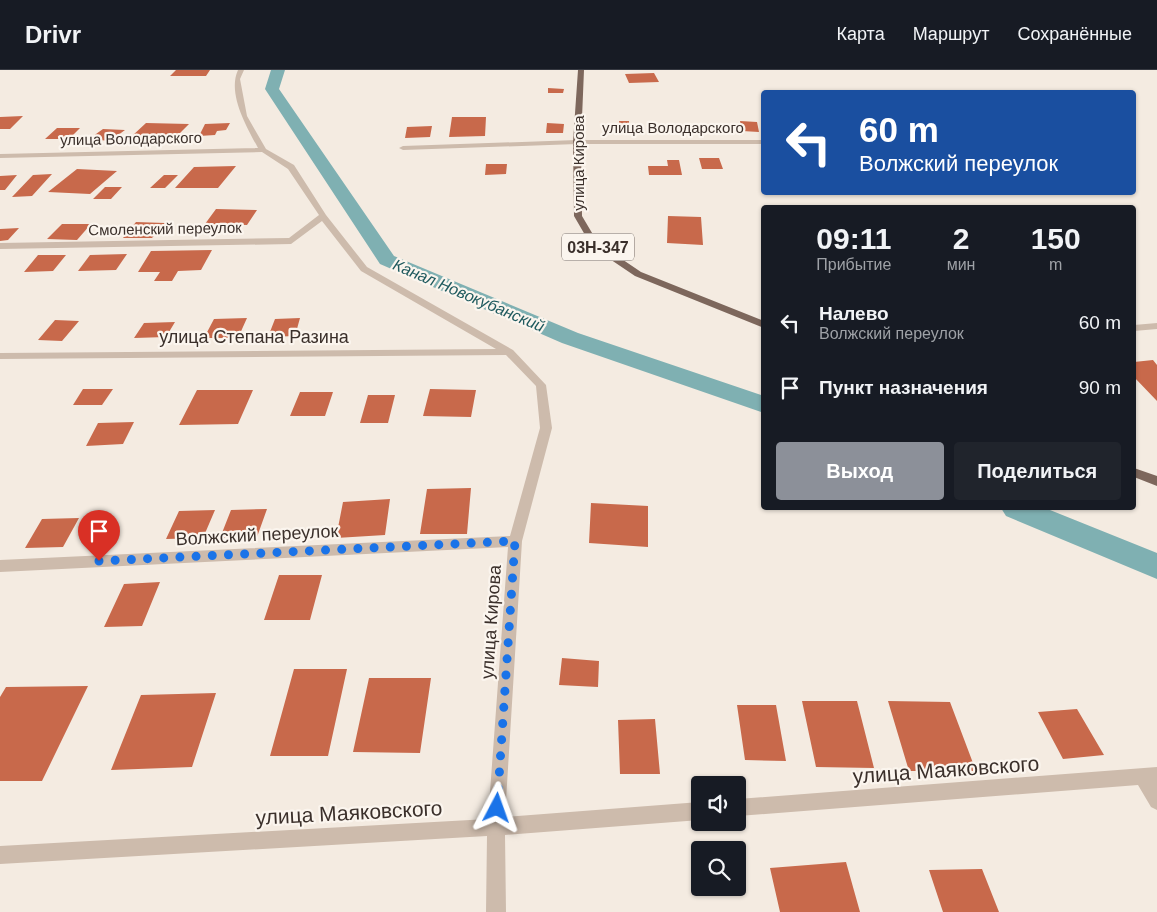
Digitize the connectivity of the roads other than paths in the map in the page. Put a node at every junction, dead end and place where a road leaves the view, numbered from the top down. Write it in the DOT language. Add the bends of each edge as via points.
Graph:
graph roads {
  1 [pos="241,70"];
  2 [pos="580,70"];
  3 [pos="577,142"];
  4 [pos="761,142"];
  5 [pos="403,148"];
  6 [pos="263,150"];
  7 [pos="0,156"];
  8 [pos="323,216"];
  9 [pos="0,246"];
  10 [pos="761,323"];
  11 [pos="1157,326"];
  12 [pos="1136,328"];
  13 [pos="509,352"];
  14 [pos="0,356"];
  15 [pos="1136,473"];
  16 [pos="1157,481"];
  17 [pos="515,541"];
  18 [pos="0,566"];
  19 [pos="1150,776"];
  20 [pos="1157,801"];
  21 [pos="746,807"];
  22 [pos="691,812"];
  23 [pos="496,827"];
  24 [pos="0,855"];
  25 [pos="496,912"];
  1 -- 6 [label="street" via="237,79 244,116"];
  2 -- 3 [label="main road, улица Кирова / 03Н-347"];
  3 -- 4 [label="street, улица Володарского"];
  3 -- 5 [label="street, улица Володарского"];
  3 -- 10 [label="main road, улица Кирова / 03Н-347" via="578,216 595,245 638,274"];
  6 -- 7 [label="street, улица Володарского"];
  6 -- 8 [label="street, улица Кирова" via="291,167"];
  8 -- 9 [label="street, Смоленский переулок" via="291,241"];
  8 -- 13 [label="street, улица Кирова" via="364,268"];
  11 -- 12 [label="street"];
  13 -- 14 [label="street, улица Степана Разина"];
  13 -- 17 [label="street, улица Кирова" via="541,385 546,428"];
  15 -- 16 [label="main road"];
  17 -- 18 [label="street, Волжский переулок"];
  17 -- 23 [label="street, улица Кирова"];
  19 -- 20 [label="street"];
  19 -- 21 [label="street, улица Маяковского"];
  22 -- 23 [label="street, улица Маяковского"];
  23 -- 24 [label="street, улица Маяковского"];
  23 -- 25 [label="street, улица Кирова"];
}
